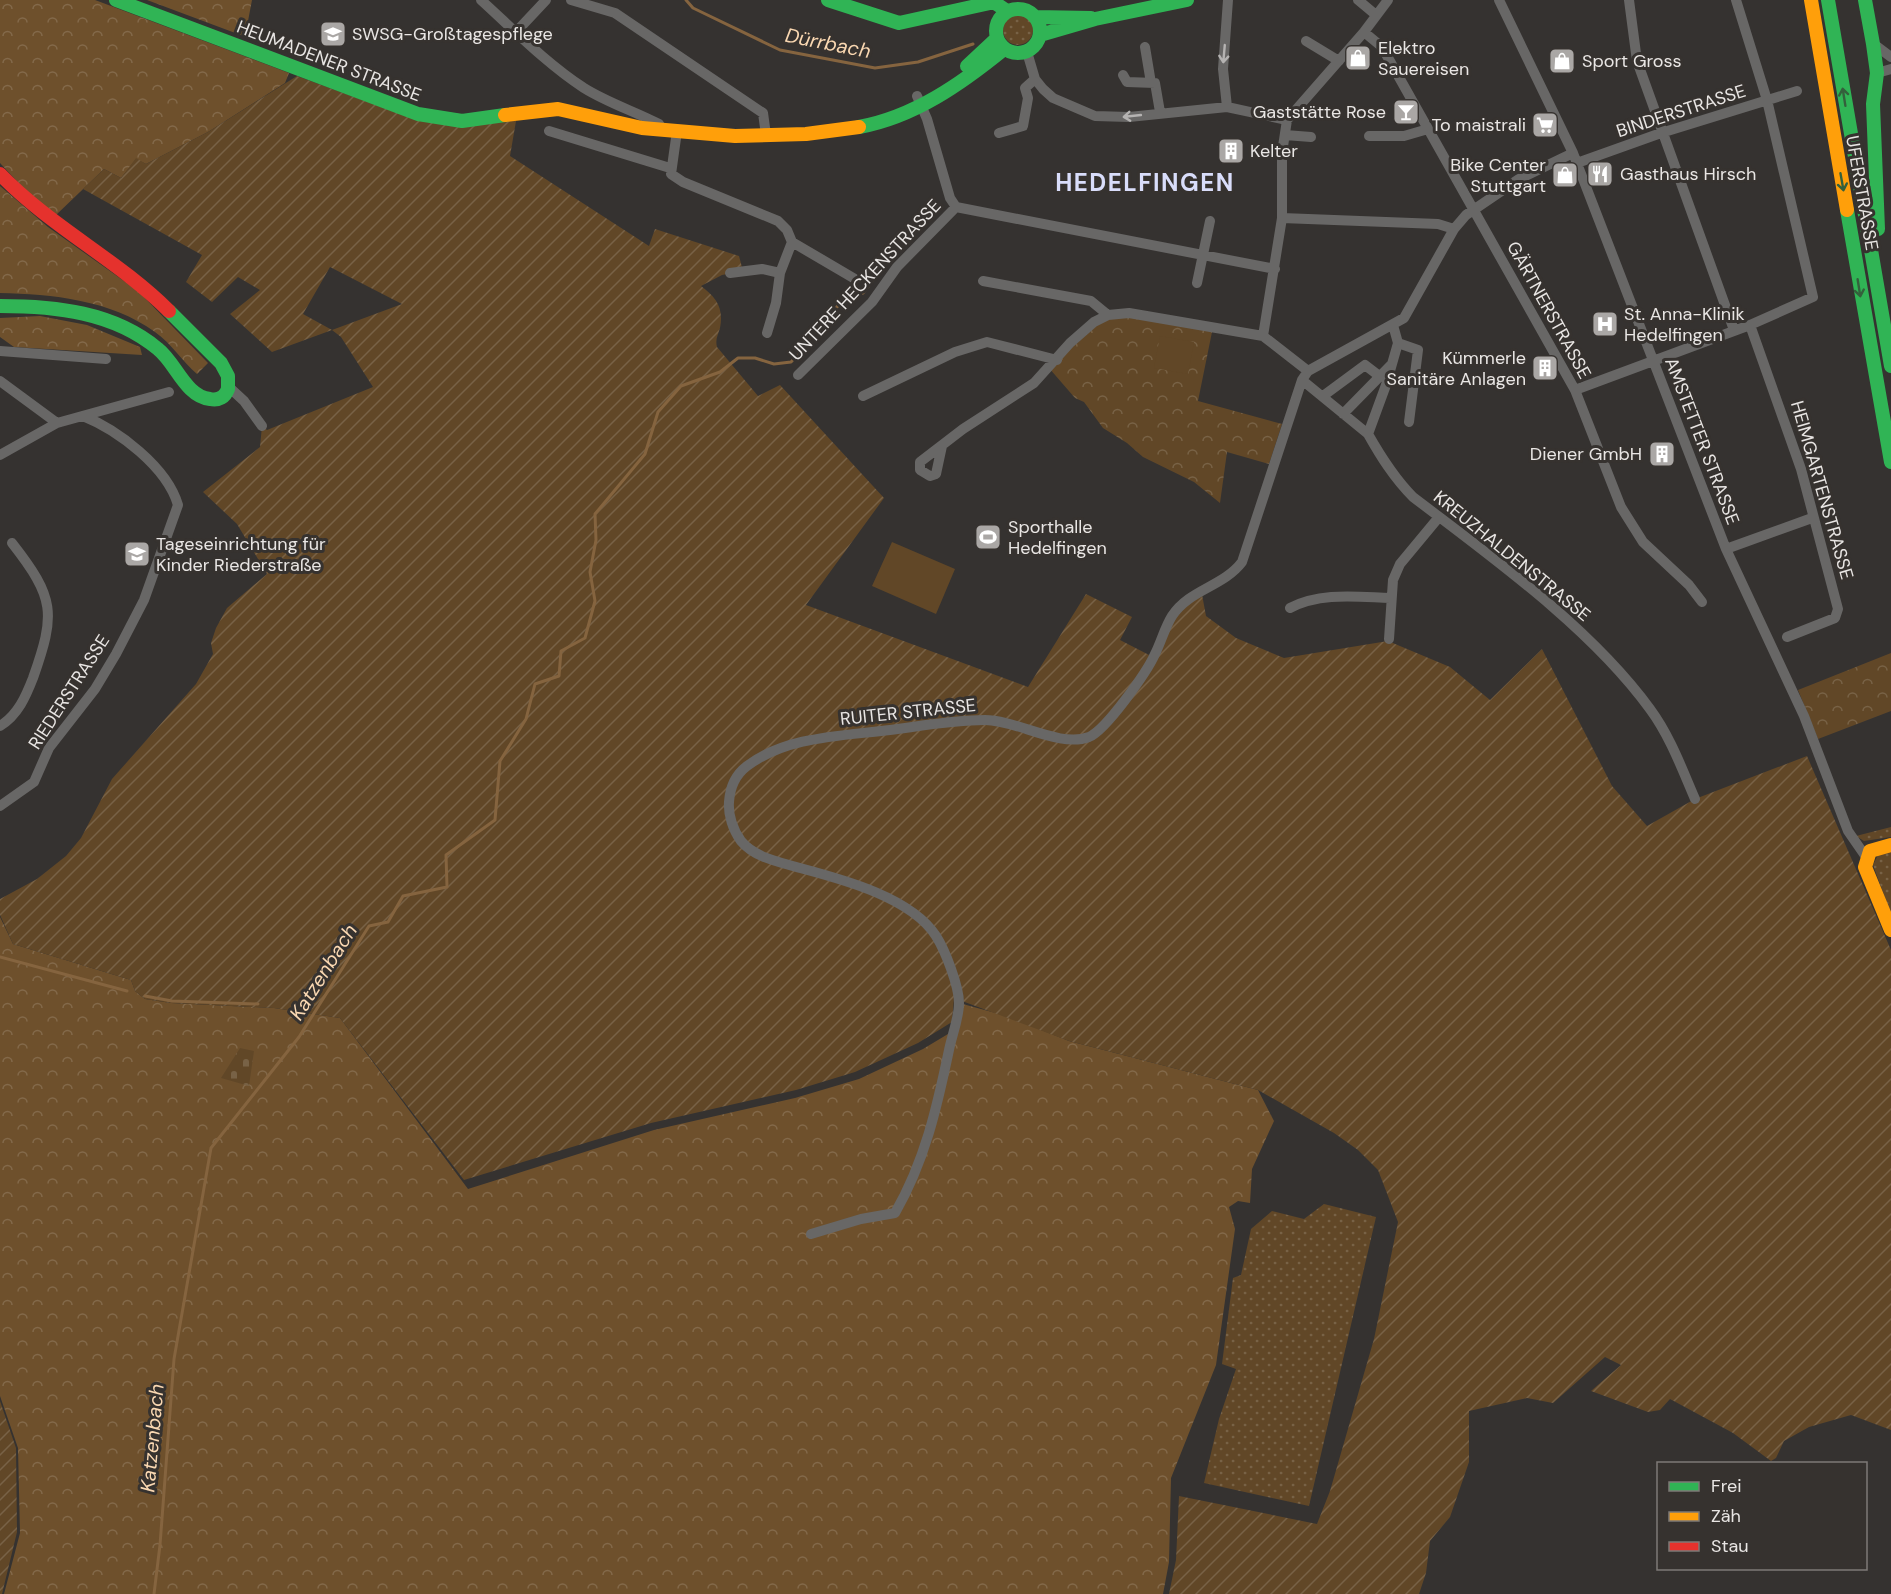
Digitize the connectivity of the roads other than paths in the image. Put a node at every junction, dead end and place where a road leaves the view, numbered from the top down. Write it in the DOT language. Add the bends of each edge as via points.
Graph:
graph roads {
  1 [pos="116,0"];
  2 [pos="481,0"];
  3 [pos="546,0"];
  4 [pos="571,0"];
  5 [pos="828,0"];
  6 [pos="1187,0"];
  7 [pos="1228,0"];
  8 [pos="1358,0"];
  9 [pos="1388,0"];
  10 [pos="1499,0"];
  11 [pos="1629,0"];
  12 [pos="1736,0"];
  13 [pos="1810,0"];
  14 [pos="1828,0"];
  15 [pos="1865,0"];
  16 [pos="973,3"];
  17 [pos="1007,11"];
  18 [pos="1376,15"];
  19 [pos="1035,17"];
  20 [pos="1095,19"];
  21 [pos="516,32"];
  22 [pos="1364,33"];
  23 [pos="1040,35"];
  24 [pos="1306,41"];
  25 [pos="1000,44"];
  26 [pos="1873,44"];
  27 [pos="1145,47"];
  28 [pos="1027,52"];
  29 [pos="1891,57"];
  30 [pos="1339,61"];
  31 [pos="1891,69"];
  32 [pos="1877,73"];
  33 [pos="1123,75"];
  34 [pos="1035,79"];
  35 [pos="1151,83"];
  36 [pos="1797,91"];
  37 [pos="919,100"];
  38 [pos="1767,100"];
  39 [pos="1227,107"];
  40 [pos="1160,112"];
  41 [pos="1287,120"];
  42 [pos="1428,129"];
  43 [pos="663,130"];
  44 [pos="549,131"];
  45 [pos="677,131"];
  46 [pos="766,131"];
  47 [pos="999,133"];
  48 [pos="1661,133"];
  49 [pos="1285,135"];
  50 [pos="1369,136"];
  51 [pos="1311,137"];
  52 [pos="1575,158"];
  53 [pos="670,168"];
  54 [pos="0,174"];
  55 [pos="957,207"];
  56 [pos="1473,210"];
  57 [pos="1282,218"];
  58 [pos="1210,221"];
  59 [pos="1454,229"];
  60 [pos="792,242"];
  61 [pos="1203,254"];
  62 [pos="1871,258"];
  63 [pos="1275,269"];
  64 [pos="730,273"];
  65 [pos="780,273"];
  66 [pos="855,279"];
  67 [pos="982,281"];
  68 [pos="1197,283"];
  69 [pos="0,306"];
  70 [pos="1108,315"];
  71 [pos="1393,325"];
  72 [pos="1750,325"];
  73 [pos="1734,330"];
  74 [pos="766,333"];
  75 [pos="1263,336"];
  76 [pos="1398,343"];
  77 [pos="0,351"];
  78 [pos="106,359"];
  79 [pos="1057,360"];
  80 [pos="1653,361"];
  81 [pos="1391,364"];
  82 [pos="1891,366"];
  83 [pos="798,375"];
  84 [pos="1378,375"];
  85 [pos="1305,376"];
  86 [pos="0,381"];
  87 [pos="230,388"];
  88 [pos="1575,390"];
  89 [pos="169,392"];
  90 [pos="863,396"];
  91 [pos="1323,396"];
  92 [pos="1343,414"];
  93 [pos="83,416"];
  94 [pos="1409,422"];
  95 [pos="57,423"];
  96 [pos="262,426"];
  97 [pos="1368,434"];
  98 [pos="942,446"];
  99 [pos="1,452"];
  100 [pos="1891,462"];
  101 [pos="1439,517"];
  102 [pos="1812,518"];
  103 [pos="12,543"];
  104 [pos="1726,549"];
  105 [pos="1390,598"];
  106 [pos="1702,602"];
  107 [pos="1290,608"];
  108 [pos="1787,637"];
  109 [pos="1389,639"];
  110 [pos="0,726"];
  111 [pos="1695,799"];
  112 [pos="0,806"];
  113 [pos="1891,845"];
  114 [pos="1866,857"];
  115 [pos="1891,930"];
  116 [pos="811,1234"];
  1 -- 43 [label="main road, HEUMADENER STRASSE" via="418,114 459,121 561,109"];
  2 -- 21 [label="street"];
  3 -- 21 [label="street"];
  4 -- 46 [label="street" via="615,13 714,82 756,106 763,113"];
  5 -- 16 [label="main road" via="899,23"];
  6 -- 20 [label="main road"];
  7 -- 39 [label="street, one-way" via="1223,69"];
  8 -- 18 [label="street"];
  9 -- 18 [label="street"];
  10 -- 52 [label="street, AMSTETTER STRASSE"];
  11 -- 48 [label="street" via="1636,61"];
  12 -- 38 [label="street"];
  13 -- 100 [label="main road, UFERSTRASSE, one-way"];
  62 -- 14 [label="main road, UFERSTRASSE, one-way"];
  15 -- 26 [label="main road"];
  16 -- 17 [label="main road" via="995,3"];
  17 -- 19 [label="main road" via="1023,9"];
  17 -- 25 [label="main road" via="997,26"];
  18 -- 22 [label="street"];
  19 -- 20 [label="main road"];
  19 -- 23 [label="main road"];
  20 -- 23 [label="main road"];
  21 -- 43 [label="street" via="583,87 659,124"];
  22 -- 30 [label="street"];
  22 -- 42 [label="street, GÄRTNERSTRASSE" via="1382,46"];
  23 -- 28 [label="main road"];
  24 -- 30 [label="street"];
  25 -- 28 [label="main road" via="1016,53"];
  25 -- 37 [label="main road, HEUMADENER STRASSE"];
  26 -- 29 [label="street"];
  26 -- 32 [label="main road"];
  27 -- 35 [label="street"];
  28 -- 34 [label="street"];
  30 -- 41 [label="street"];
  31 -- 32 [label="street"];
  32 -- 62 [label="main road" via="1873,104 1878,241"];
  33 -- 35 [label="street" via="1133,84"];
  40 -- 34 [label="street, one-way" via="1129,117 1095,116 1053,98"];
  34 -- 47 [label="street" via="1025,88 1028,98 1023,126"];
  35 -- 40 [label="street" via="1155,83"];
  36 -- 38 [label="street, BINDERSTRASSE"];
  37 -- 46 [label="main road, HEUMADENER STRASSE" via="861,116"];
  37 -- 55 [label="street, UNTERE HECKENSTRASSE" via="950,198"];
  38 -- 48 [label="street, BINDERSTRASSE"];
  38 -- 72 [label="street" via="1814,297"];
  39 -- 40 [label="street"];
  39 -- 41 [label="street"];
  41 -- 49 [label="street"];
  42 -- 50 [label="street" via="1404,136"];
  42 -- 56 [label="street, GÄRTNERSTRASSE"];
  43 -- 45 [label="main road, HEUMADENER STRASSE"];
  44 -- 53 [label="street"];
  45 -- 46 [label="main road, HEUMADENER STRASSE" via="695,126"];
  45 -- 53 [label="street"];
  48 -- 52 [label="street, BINDERSTRASSE"];
  48 -- 73 [label="street"];
  49 -- 51 [label="street"];
  49 -- 57 [label="street"];
  52 -- 56 [label="street" via="1519,179"];
  52 -- 80 [label="street, AMSTETTER STRASSE"];
  53 -- 60 [label="street" via="676,178 778,221"];
  54 -- 87 [label="main road" via="25,200 147,289 221,363 230,376"];
  55 -- 61 [label="street, UNTERE HECKENSTRASSE"];
  55 -- 83 [label="street, UNTERE HECKENSTRASSE" via="897,267 872,302"];
  56 -- 59 [label="street"];
  56 -- 88 [label="street, GÄRTNERSTRASSE"];
  57 -- 59 [label="street" via="1438,224"];
  57 -- 63 [label="street"];
  58 -- 61 [label="street"];
  59 -- 71 [label="street" via="1409,311"];
  60 -- 65 [label="street"];
  60 -- 66 [label="street"];
  61 -- 63 [label="street, UNTERE HECKENSTRASSE"];
  61 -- 68 [label="street"];
  62 -- 82 [label="main road, UFERSTRASSE"];
  63 -- 75 [label="street"];
  64 -- 65 [label="street" via="762,268"];
  65 -- 74 [label="street"];
  67 -- 70 [label="street" via="1091,301"];
  69 -- 87 [label="main road" via="62,310 111,323 148,340 206,399 216,399"];
  70 -- 75 [label="street" via="1129,313"];
  70 -- 79 [label="street" via="1083,330"];
  71 -- 76 [label="street"];
  71 -- 85 [label="street"];
  72 -- 73 [label="street"];
  72 -- 102 [label="street, HEIMGARTENSTRASSE" via="1790,432"];
  73 -- 80 [label="street"];
  75 -- 85 [label="street, KREUZHALDENSTRASSE"];
  76 -- 81 [label="street"];
  76 -- 94 [label="street" via="1418,350"];
  77 -- 78 [label="street"];
  79 -- 90 [label="street" via="987,342 955,352"];
  79 -- 98 [label="street" via="1034,383"];
  80 -- 88 [label="street"];
  80 -- 104 [label="street, AMSTETTER STRASSE"];
  81 -- 84 [label="street"];
  81 -- 97 [label="street"];
  84 -- 91 [label="street" via="1365,365"];
  84 -- 92 [label="street"];
  85 -- 91 [label="street, KREUZHALDENSTRASSE"];
  85 -- 116 [label="street, RUITER STRASSE" via="1242,562 1235,572 1183,602 1171,618 1154,657 1102,729 1080,739 988,720 944,722 811,740 770,753 746,766 737,776 730,790 729,808 732,826 742,842 767,859 841,879 925,921 939,940 959,1004 930,1135 895,1213"];
  86 -- 95 [label="street"];
  87 -- 96 [label="street"];
  88 -- 106 [label="street, GÄRTNERSTRASSE" via="1621,507 1643,542"];
  89 -- 93 [label="street"];
  91 -- 92 [label="street, KREUZHALDENSTRASSE"];
  92 -- 97 [label="street, KREUZHALDENSTRASSE"];
  93 -- 95 [label="street"];
  93 -- 112 [label="street, RIEDERSTRASSE" via="118,434 139,452 159,473 178,505 144,600 116,654 95,689 49,748 34,782"];
  95 -- 99 [label="street"];
  97 -- 101 [label="street, KREUZHALDENSTRASSE" via="1398,482"];
  101 -- 105 [label="street" via="1400,564"];
  101 -- 111 [label="street, KREUZHALDENSTRASSE" via="1573,623 1651,710"];
  102 -- 104 [label="street"];
  102 -- 108 [label="street, HEIMGARTENSTRASSE" via="1838,609 1835,618"];
  103 -- 110 [label="street" via="42,588 49,618 46,641 27,693 14,716"];
  104 -- 114 [label="street, AMSTETTER STRASSE" via="1804,716 1848,831"];
  105 -- 107 [label="street" via="1307,599"];
  105 -- 109 [label="street"];
  113 -- 114 [label="main road" via="1869,851"];
  114 -- 115 [label="main road" via="1865,867"];
}
